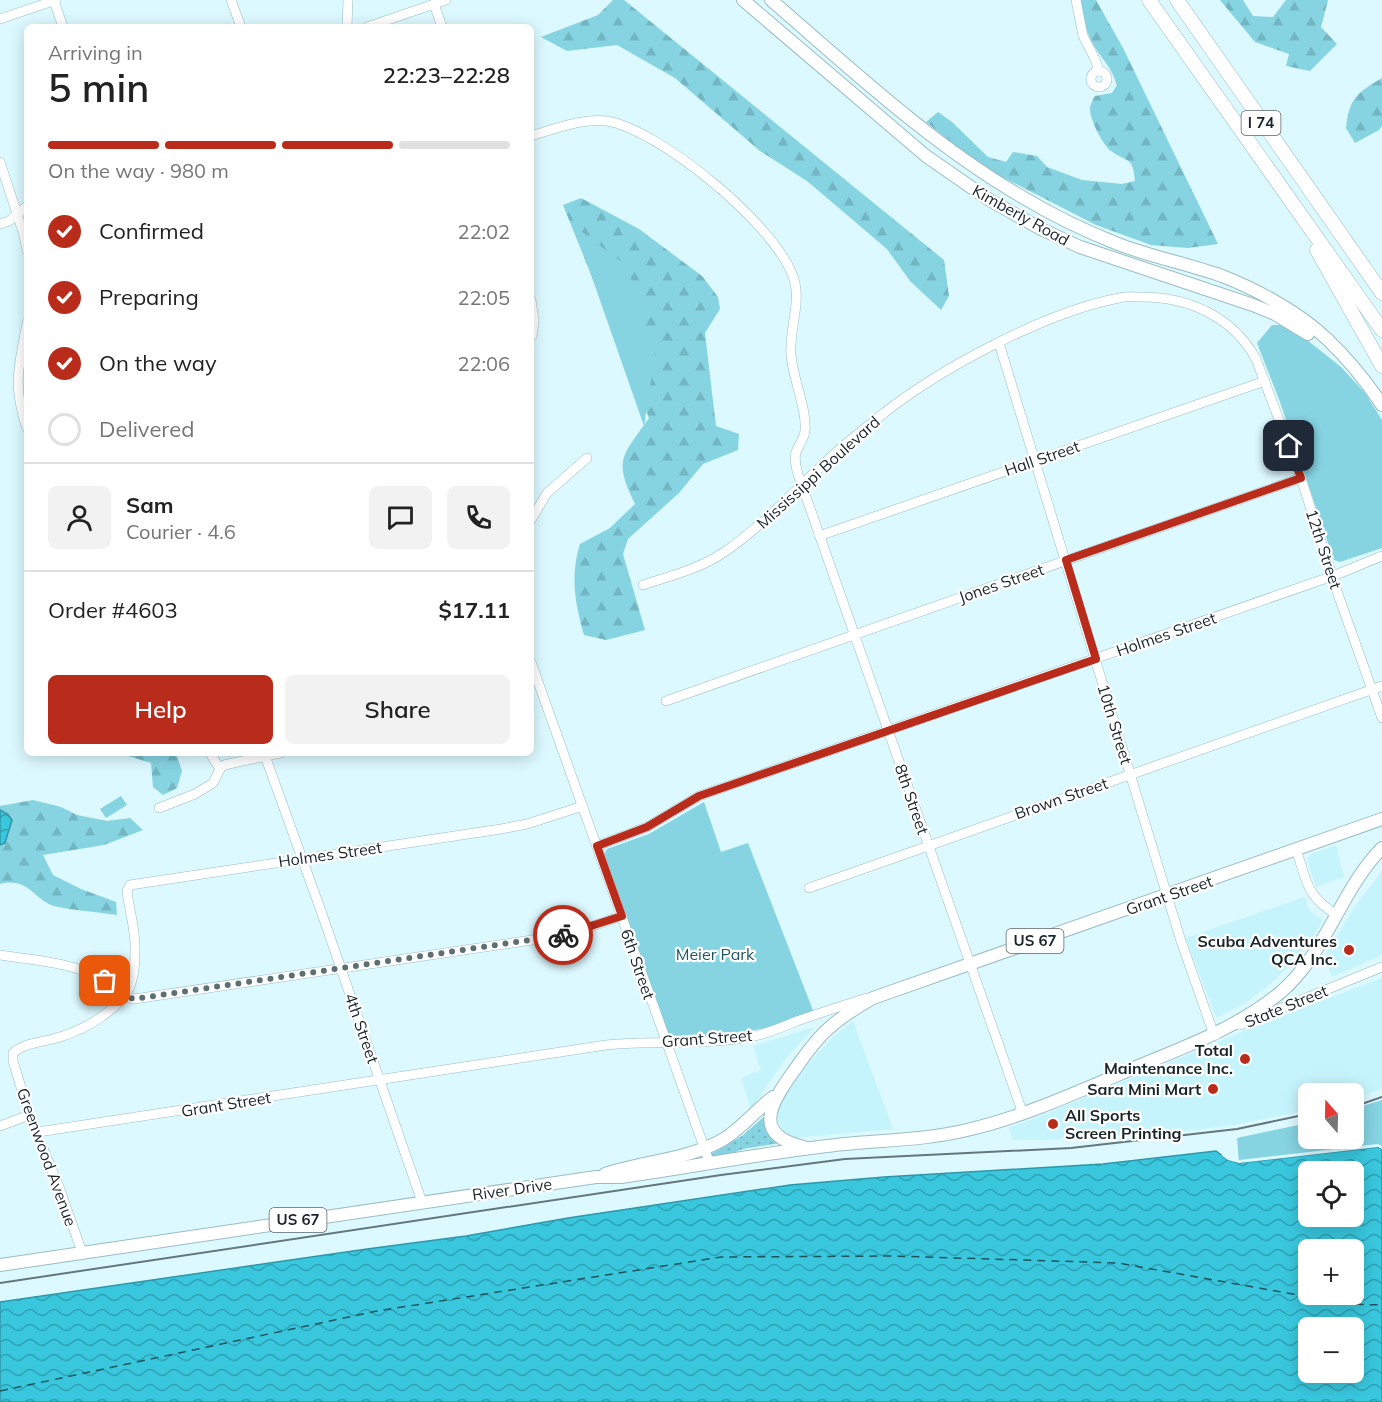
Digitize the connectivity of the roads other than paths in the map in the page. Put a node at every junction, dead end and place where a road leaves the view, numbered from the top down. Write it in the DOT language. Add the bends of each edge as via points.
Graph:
graph roads {
  1 [pos="55,0"];
  2 [pos="231,0"];
  3 [pos="348,0"];
  4 [pos="446,0"];
  5 [pos="743,0"];
  6 [pos="771,0"];
  7 [pos="1076,0"];
  8 [pos="1149,0"];
  9 [pos="1177,0"];
  10 [pos="434,4"];
  11 [pos="0,19"];
  12 [pos="62,24"];
  13 [pos="240,24"];
  14 [pos="346,24"];
  15 [pos="376,24"];
  16 [pos="441,24"];
  17 [pos="1099,71"];
  18 [pos="534,135"];
  19 [pos="0,162"];
  20 [pos="24,209"];
  21 [pos="18,214"];
  22 [pos="1305,220"];
  23 [pos="0,224"];
  24 [pos="24,238"];
  25 [pos="1347,245"];
  26 [pos="1382,280"];
  27 [pos="1382,293"];
  28 [pos="1382,330"];
  29 [pos="24,340"];
  30 [pos="999,343"];
  31 [pos="1342,356"];
  32 [pos="1382,366"];
  33 [pos="1264,381"];
  34 [pos="1382,405"];
  35 [pos="24,417"];
  36 [pos="587,458"];
  37 [pos="1035,460"];
  38 [pos="1301,478"];
  39 [pos="801,485"];
  40 [pos="534,515"];
  41 [pos="819,536"];
  42 [pos="1382,556"];
  43 [pos="1066,560"];
  44 [pos="1333,576"];
  45 [pos="643,585"];
  46 [pos="854,634"];
  47 [pos="1096,659"];
  48 [pos="534,671"];
  49 [pos="1382,686"];
  50 [pos="1372,689"];
  51 [pos="666,701"];
  52 [pos="1382,718"];
  53 [pos="888,731"];
  54 [pos="212,756"];
  55 [pos="260,756"];
  56 [pos="264,756"];
  57 [pos="220,769"];
  58 [pos="1131,774"];
  59 [pos="583,806"];
  60 [pos="159,808"];
  61 [pos="1382,819"];
  62 [pos="928,845"];
  63 [pos="597,846"];
  64 [pos="1382,848"];
  65 [pos="1296,849"];
  66 [pos="302,858"];
  67 [pos="809,888"];
  68 [pos="1168,895"];
  69 [pos="1337,915"];
  70 [pos="622,916"];
  71 [pos="0,955"];
  72 [pos="970,964"];
  73 [pos="341,967"];
  74 [pos="1382,967"];
  75 [pos="902,987"];
  76 [pos="123,996"];
  77 [pos="1214,1035"];
  78 [pos="665,1041"];
  79 [pos="379,1079"];
  80 [pos="779,1092"];
  81 [pos="1023,1114"];
  82 [pos="30,1117"];
  83 [pos="0,1126"];
  84 [pos="38,1132"];
  85 [pos="704,1148"];
  86 [pos="808,1148"];
  87 [pos="710,1164"];
  88 [pos="596,1177"];
  89 [pos="422,1202"];
  90 [pos="82,1252"];
  91 [pos="0,1265"];
  1 -- 11 [label="street"];
  1 -- 12 [label="street"];
  2 -- 13 [label="street"];
  3 -- 14 [label="street"];
  4 -- 10 [label="street"];
  5 -- 31 [label="main road, Kimberly Road" via="926,156 988,199 1080,248 1275,314"];
  6 -- 31 [label="main road, Kimberly Road" via="957,155 995,180 1081,229 1223,277 1263,296 1310,325"];
  7 -- 17 [label="street" via="1083,36"];
  8 -- 22 [label="highway, I 74"];
  9 -- 25 [label="highway, I 74"];
  10 -- 15 [label="street"];
  10 -- 16 [label="street"];
  18 -- 39 [label="street, 8th Street" via="583,122 605,121 630,127 661,144 717,186 773,241 795,281 791,354 804,418 805,433 795,453"];
  19 -- 21 [label="street"];
  20 -- 21 [label="street"];
  21 -- 23 [label="street"];
  21 -- 24 [label="street"];
  22 -- 28 [label="highway, I 74"];
  22 -- 32 [label="highway" via="1318,253"];
  25 -- 26 [label="highway"];
  25 -- 27 [label="highway, I 74"];
  29 -- 35 [label="street" via="18,396"];
  30 -- 33 [label="street, Mississippi Boulevard" via="1043,322 1121,297 1174,299 1221,319 1238,334 1251,351"];
  30 -- 37 [label="street, 10th Street"];
  30 -- 39 [label="street, Mississippi Boulevard" via="908,395"];
  31 -- 34 [label="main road, Kimberly Road"];
  33 -- 37 [label="street, Hall Street"];
  33 -- 38 [label="street, 12th Street"];
  36 -- 40 [label="street" via="547,493"];
  37 -- 41 [label="street, Hall Street"];
  37 -- 43 [label="street, 10th Street"];
  38 -- 43 [label="street, Jones Street"];
  38 -- 44 [label="street, 12th Street"];
  39 -- 41 [label="street, 8th Street"];
  39 -- 45 [label="street, Mississippi Boulevard" via="721,554 699,566"];
  41 -- 46 [label="street, 8th Street"];
  42 -- 44 [label="street"];
  43 -- 46 [label="street, Jones Street"];
  43 -- 47 [label="street, 10th Street"];
  44 -- 47 [label="street, Holmes Street"];
  44 -- 50 [label="street, 12th Street"];
  46 -- 51 [label="street, Jones Street"];
  46 -- 53 [label="street, 8th Street"];
  47 -- 53 [label="street, Holmes Street"];
  47 -- 58 [label="street, 10th Street"];
  48 -- 59 [label="street, 6th Street"];
  49 -- 50 [label="street, Brown Street"];
  50 -- 52 [label="street, 12th Street"];
  50 -- 58 [label="street, Brown Street"];
  53 -- 62 [label="street, 8th Street"];
  53 -- 63 [label="street, Holmes Street" via="699,796 647,827"];
  54 -- 57 [label="street"];
  55 -- 57 [label="street"];
  56 -- 66 [label="street, 4th Street"];
  57 -- 60 [label="street" via="213,783"];
  58 -- 62 [label="street, Brown Street"];
  58 -- 68 [label="street, 10th Street"];
  59 -- 63 [label="street, 6th Street"];
  59 -- 66 [label="street, Holmes Street" via="501,830"];
  61 -- 65 [label="main road, Grant Street / US 67"];
  62 -- 67 [label="street, Brown Street"];
  62 -- 72 [label="street, 8th Street"];
  63 -- 70 [label="street, 6th Street"];
  64 -- 69 [label="main road, US 67" via="1355,882"];
  65 -- 68 [label="main road, Grant Street / US 67"];
  65 -- 69 [label="street" via="1311,892"];
  66 -- 73 [label="street, 4th Street"];
  66 -- 76 [label="street, Holmes Street" via="134,883 127,891 135,949 132,975"];
  68 -- 72 [label="main road, Grant Street / US 67"];
  68 -- 77 [label="street, 10th Street"];
  69 -- 77 [label="main road, US 67" via="1298,976 1273,998"];
  70 -- 73 [label="street" via="566,934"];
  70 -- 78 [label="street, 6th Street"];
  71 -- 76 [label="street" via="71,966 105,981"];
  72 -- 75 [label="main road, Grant Street / US 67"];
  72 -- 81 [label="street, 8th Street"];
  73 -- 76 [label="street" via="144,998"];
  73 -- 79 [label="street, 4th Street"];
  74 -- 77 [label="street, State Street"];
  75 -- 78 [label="street, Grant Street" via="770,1032 678,1043"];
  75 -- 80 [label="main road, US 67" via="873,998 827,1030"];
  76 -- 82 [label="street, Greenwood Avenue" via="84,1027 13,1053"];
  77 -- 81 [label="main road, State Street / US 67"];
  78 -- 79 [label="street, Grant Street" via="606,1045"];
  78 -- 85 [label="street, 6th Street"];
  79 -- 84 [label="street, Grant Street"];
  79 -- 89 [label="street, 4th Street"];
  80 -- 85 [label="main road, US 67" via="744,1124"];
  80 -- 86 [label="main road" via="771,1109 772,1128 781,1140"];
  81 -- 86 [label="main road, River Drive / US 67" via="955,1133"];
  82 -- 83 [label="street"];
  82 -- 84 [label="street, Greenwood Avenue"];
  84 -- 90 [label="street, Greenwood Avenue"];
  85 -- 87 [label="street, 6th Street"];
  85 -- 88 [label="main road, US 67"];
  86 -- 87 [label="main road, River Drive / US 67"];
  87 -- 88 [label="main road, River Drive / US 67" via="621,1178"];
  88 -- 89 [label="main road, River Drive / US 67"];
  89 -- 90 [label="main road, River Drive / US 67"];
  90 -- 91 [label="main road, River Drive / US 67"];
}
